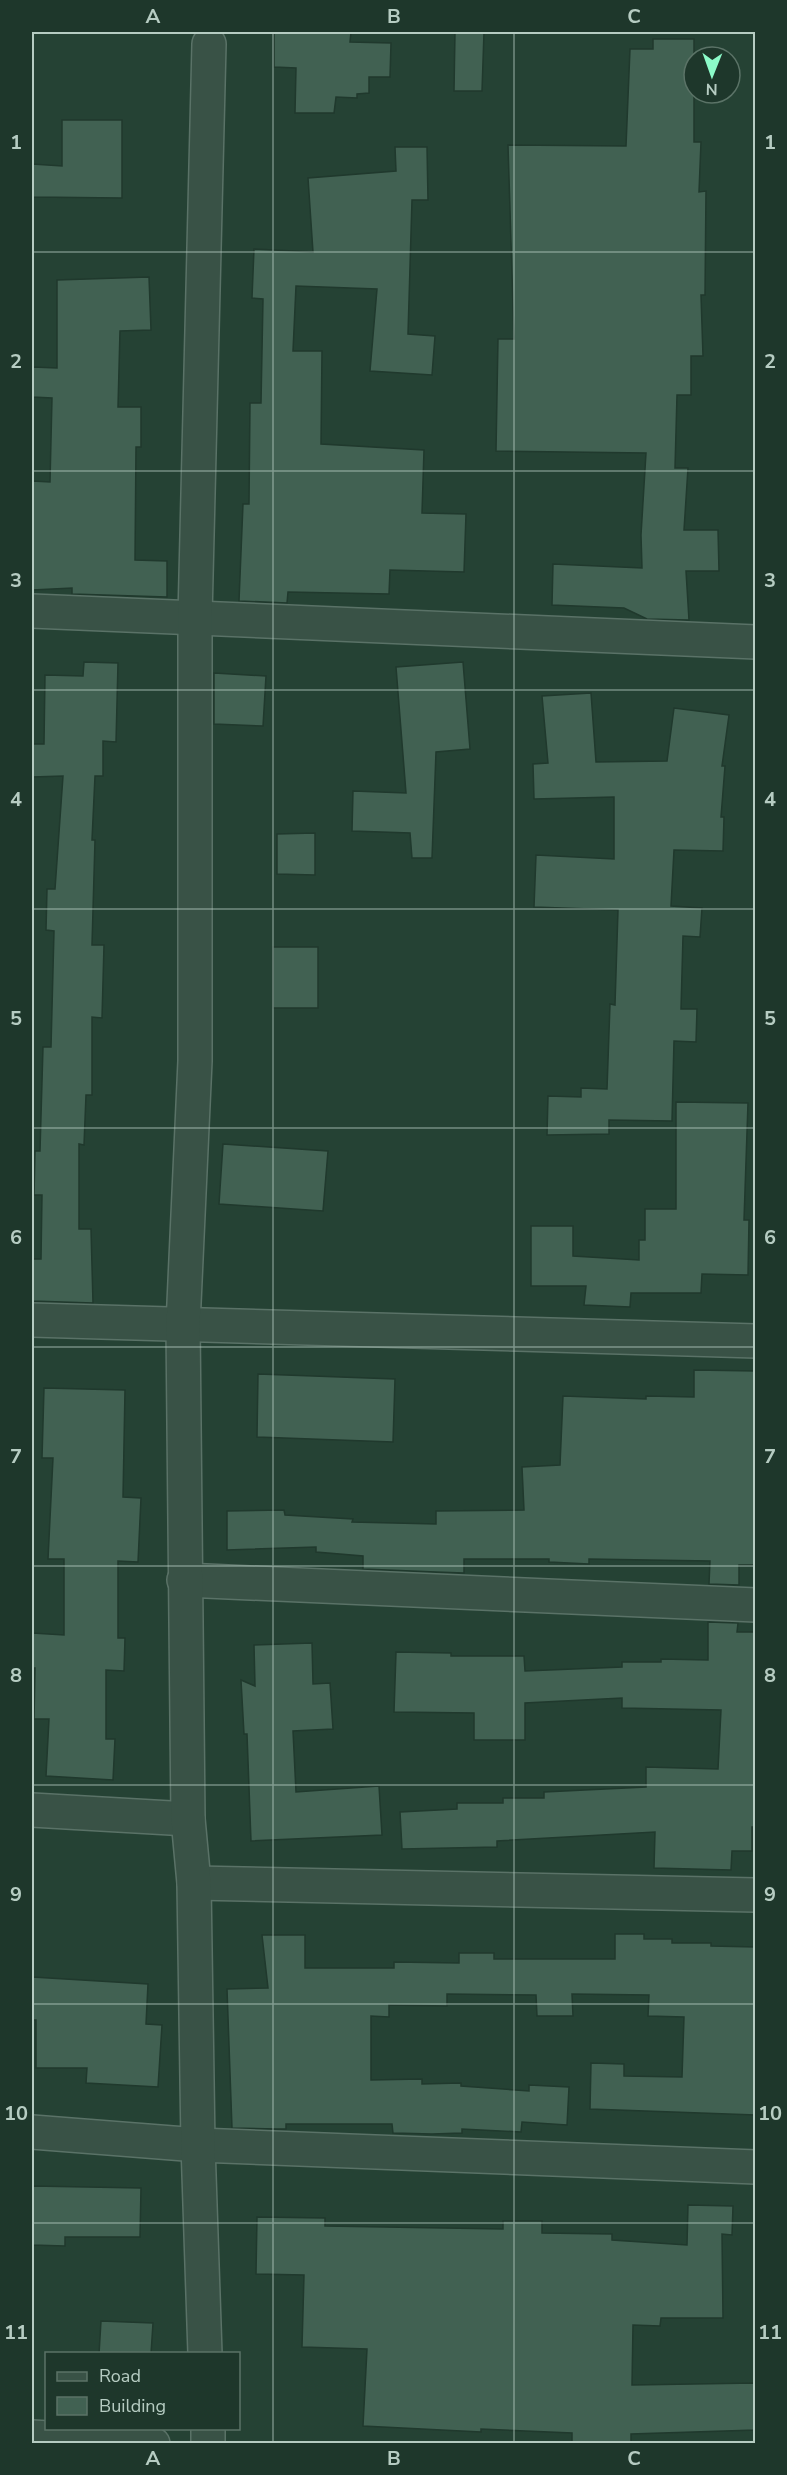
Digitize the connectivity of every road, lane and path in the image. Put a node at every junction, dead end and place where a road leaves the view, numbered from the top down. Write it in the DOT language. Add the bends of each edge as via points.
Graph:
graph roads {
  1 [pos="210,44"];
  2 [pos="32,611"];
  3 [pos="195,617"];
  4 [pos="756,642"];
  5 [pos="32,1320"];
  6 [pos="183,1325"];
  7 [pos="756,1341"];
  8 [pos="184,1580"];
  9 [pos="756,1605"];
  10 [pos="32,1810"];
  11 [pos="188,1819"];
  12 [pos="194,1883"];
  13 [pos="756,1895"];
  14 [pos="32,2132"];
  15 [pos="198,2145"];
  16 [pos="756,2168"];
  17 [pos="205,2352"];
  18 [pos="32,2437"];
  19 [pos="153,2444"];
  1 -- 3 [label="street"];
  2 -- 3 [label="street"];
  3 -- 4 [label="street"];
  3 -- 6 [label="street" via="195,1061"];
  5 -- 6 [label="street"];
  6 -- 7 [label="street"];
  6 -- 8 [label="street"];
  8 -- 9 [label="street"];
  8 -- 11 [label="street"];
  10 -- 11 [label="street"];
  11 -- 12 [label="street"];
  12 -- 13 [label="street"];
  12 -- 15 [label="street"];
  14 -- 15 [label="street"];
  15 -- 16 [label="street"];
  15 -- 17 [label="street"];
  18 -- 19 [label="street"];
}
